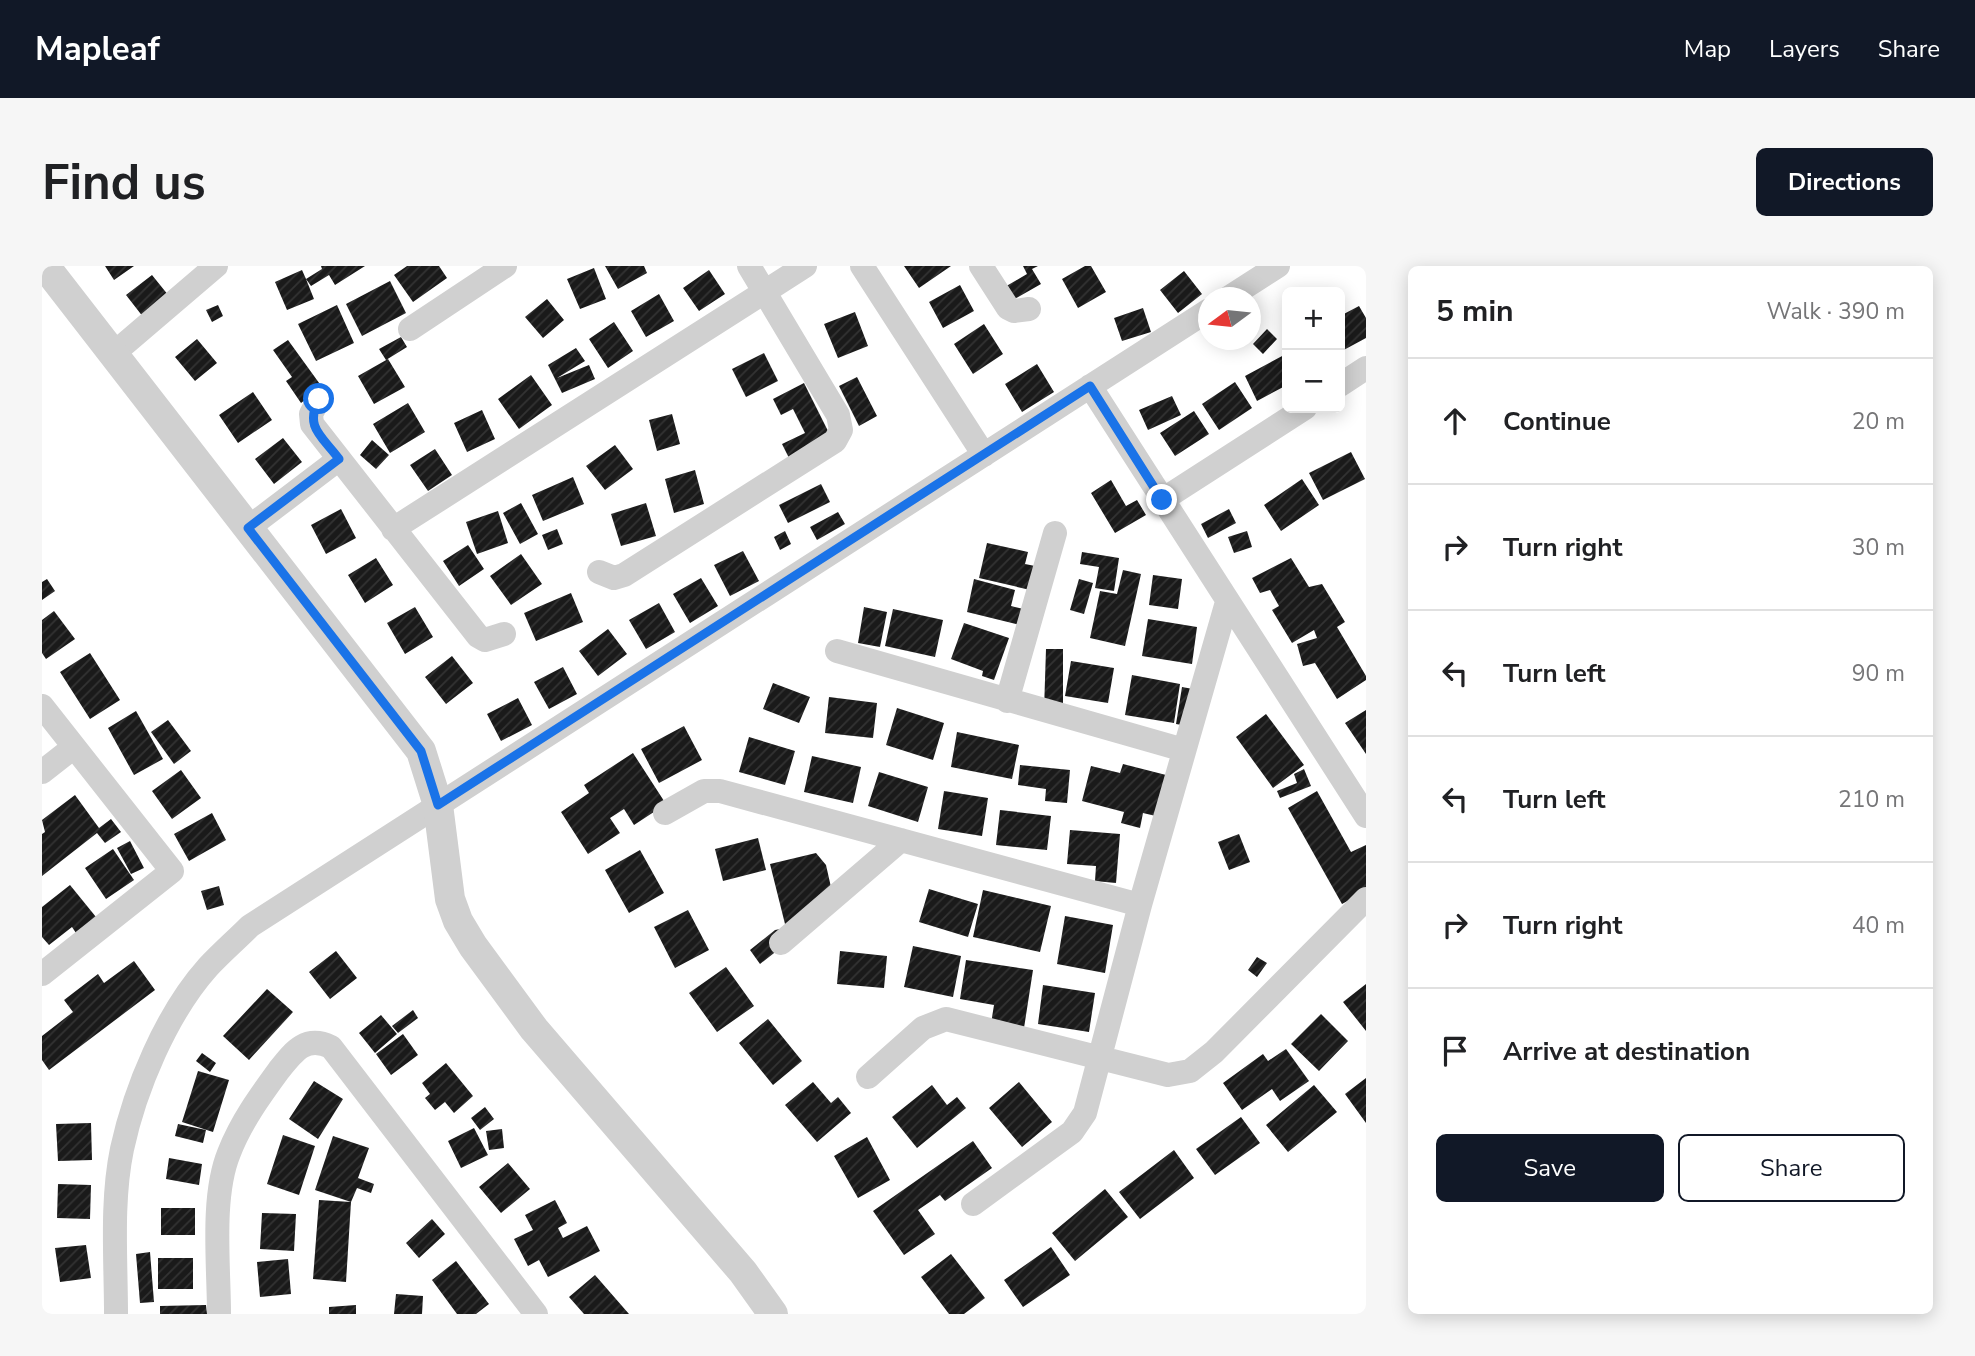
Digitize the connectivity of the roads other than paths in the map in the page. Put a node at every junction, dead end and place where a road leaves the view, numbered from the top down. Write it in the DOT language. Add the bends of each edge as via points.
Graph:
graph roads {
  1 [pos="45,266"];
  2 [pos="216,266"];
  3 [pos="505,266"];
  4 [pos="749,266"];
  5 [pos="805,266"];
  6 [pos="862,266"];
  7 [pos="981,266"];
  8 [pos="1278,266"];
  9 [pos="186,276"];
  10 [pos="1245,287"];
  11 [pos="765,291"];
  12 [pos="1029,309"];
  13 [pos="1198,317"];
  14 [pos="410,328"];
  15 [pos="113,354"];
  16 [pos="1366,368"];
  17 [pos="1345,382"];
  18 [pos="1090,386"];
  19 [pos="319,399"];
  20 [pos="1296,413"];
  21 [pos="984,455"];
  22 [pos="339,459"];
  23 [pos="1162,500"];
  24 [pos="248,528"];
  25 [pos="393,529"];
  26 [pos="1055,533"];
  27 [pos="599,572"];
  28 [pos="1227,602"];
  29 [pos="504,634"];
  30 [pos="837,651"];
  31 [pos="1007,701"];
  32 [pos="42,706"];
  33 [pos="74,747"];
  34 [pos="1184,750"];
  35 [pos="42,772"];
  36 [pos="438,805"];
  37 [pos="665,813"];
  38 [pos="1366,817"];
  39 [pos="901,841"];
  40 [pos="1366,899"];
  41 [pos="1140,905"];
  42 [pos="781,943"];
  43 [pos="42,974"];
  44 [pos="1101,1057"];
  45 [pos="868,1077"];
  46 [pos="973,1204"];
  47 [pos="116,1314"];
  48 [pos="219,1314"];
  49 [pos="536,1314"];
  50 [pos="773,1314"];
  1 -- 15 [label="street"];
  2 -- 9 [label="street"];
  3 -- 14 [label="street"];
  4 -- 11 [label="street"];
  5 -- 11 [label="street"];
  6 -- 21 [label="street"];
  7 -- 12 [label="street" via="1008,308"];
  8 -- 10 [label="street"];
  9 -- 15 [label="street"];
  11 -- 25 [label="street"];
  11 -- 27 [label="street" via="838,415 841,430 835,440 624,575 614,578"];
  13 -- 18 [label="street"];
  15 -- 24 [label="street"];
  16 -- 17 [label="street"];
  18 -- 21 [label="street"];
  18 -- 23 [label="street"];
  19 -- 22 [label="street" via="311,414 313,424"];
  20 -- 23 [label="street"];
  21 -- 36 [label="street"];
  22 -- 24 [label="street"];
  22 -- 25 [label="street"];
  23 -- 28 [label="street"];
  24 -- 36 [label="street" via="421,751"];
  25 -- 29 [label="street" via="478,636 485,640"];
  26 -- 31 [label="street"];
  28 -- 34 [label="street"];
  28 -- 38 [label="street"];
  30 -- 31 [label="street"];
  31 -- 34 [label="street"];
  32 -- 33 [label="street"];
  33 -- 35 [label="street"];
  33 -- 43 [label="street" via="172,871"];
  34 -- 41 [label="street"];
  36 -- 47 [label="street" via="250,926 206,969 174,1017 140,1084 122,1151 116,1212"];
  36 -- 50 [label="street" via="450,898 473,946 534,1029 743,1272"];
  37 -- 39 [label="street" via="704,791 720,791"];
  39 -- 41 [label="street"];
  39 -- 42 [label="street"];
  40 -- 44 [label="street" via="1214,1052 1190,1070 1168,1075"];
  41 -- 44 [label="street"];
  44 -- 45 [label="street" via="946,1018 923,1028"];
  44 -- 46 [label="street" via="1080,1123"];
  48 -- 49 [label="street" via="220,1203 228,1155 253,1105 295,1050 320,1042 331,1047"];
}
